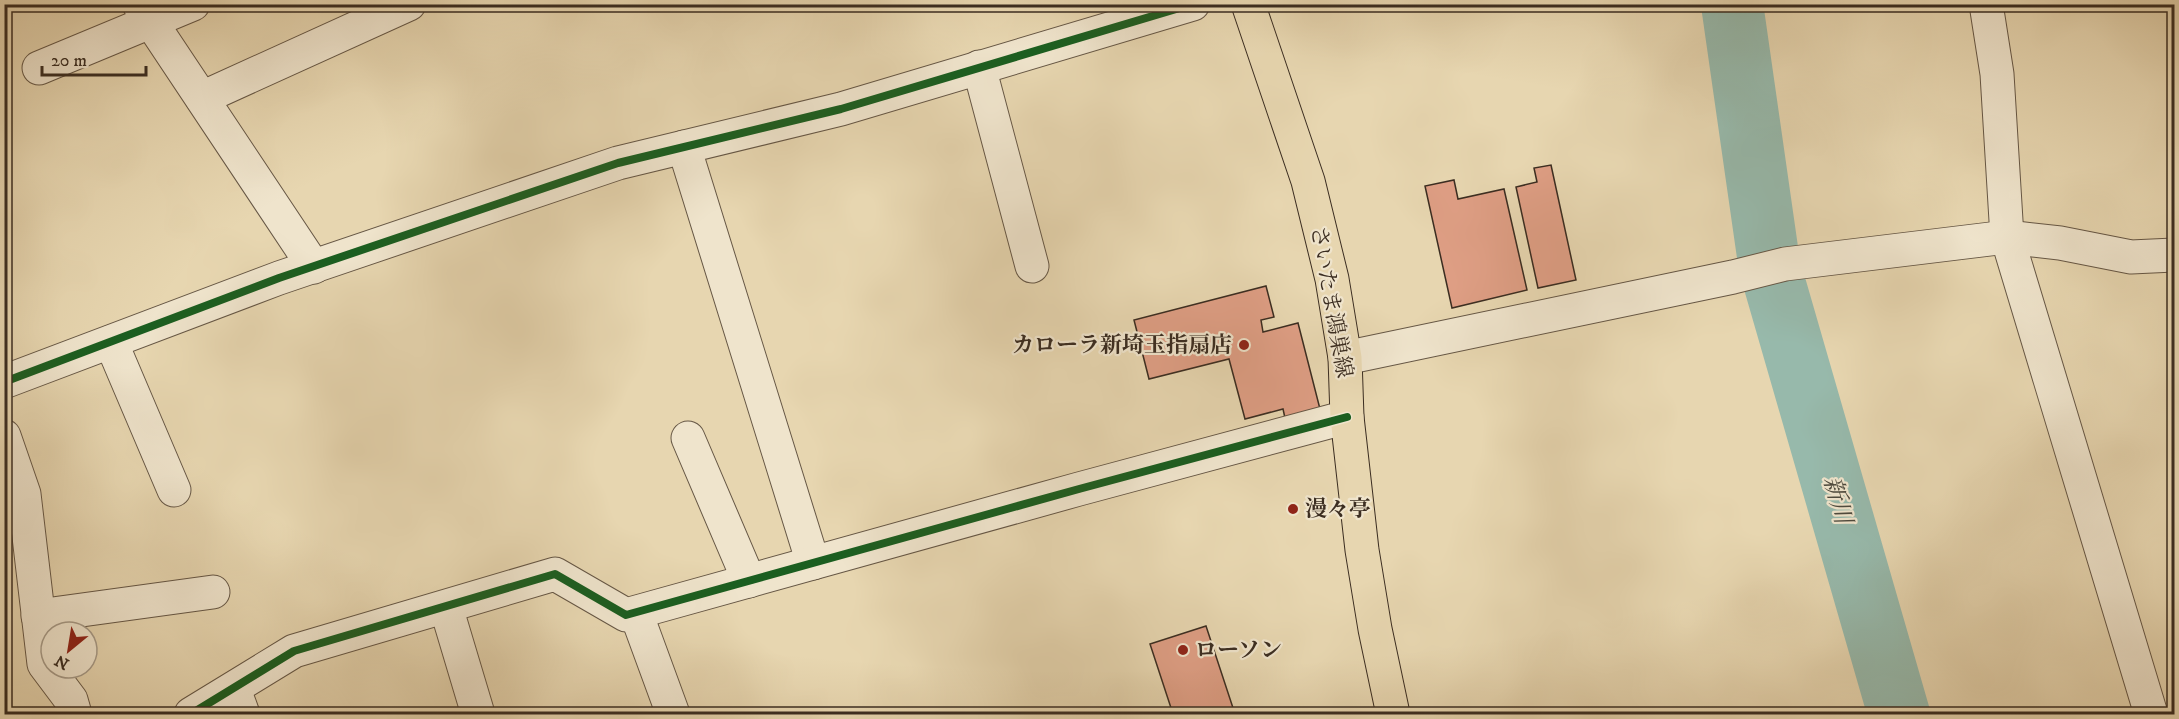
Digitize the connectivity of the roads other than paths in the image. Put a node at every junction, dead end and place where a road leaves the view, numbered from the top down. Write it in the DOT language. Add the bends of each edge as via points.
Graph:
graph roads {
  1 [pos="193,4"];
  2 [pos="409,4"];
  3 [pos="1192,4"];
  4 [pos="1248,4"];
  5 [pos="1986,4"];
  6 [pos="145,14"];
  7 [pos="980,67"];
  8 [pos="39,68"];
  9 [pos="202,98"];
  10 [pos="684,147"];
  11 [pos="2007,237"];
  12 [pos="2175,255"];
  13 [pos="1032,266"];
  14 [pos="314,267"];
  15 [pos="111,342"];
  16 [pos="1345,358"];
  17 [pos="4,382"];
  18 [pos="1347,417"];
  19 [pos="4,436"];
  20 [pos="688,438"];
  21 [pos="10,474"];
  22 [pos="174,490"];
  23 [pos="813,563"];
  24 [pos="749,581"];
  25 [pos="213,592"];
  26 [pos="446,606"];
  27 [pos="636,613"];
  28 [pos="38,616"];
  29 [pos="239,702"];
  30 [pos="75,714"];
  31 [pos="191,714"];
  32 [pos="478,714"];
  33 [pos="673,714"];
  34 [pos="1393,714"];
  35 [pos="2151,714"];
  1 -- 6 [label="street"];
  2 -- 9 [label="street"];
  3 -- 7 [label="street"];
  4 -- 16 [label="main road, さいたま鴻巣線" via="1308,181 1332,279"];
  5 -- 11 [label="street" via="1997,74"];
  6 -- 8 [label="street"];
  6 -- 9 [label="street"];
  7 -- 10 [label="street" via="841,109"];
  7 -- 13 [label="street"];
  9 -- 14 [label="street"];
  10 -- 14 [label="street" via="618,163"];
  10 -- 23 [label="street"];
  11 -- 12 [label="street" via="2131,257"];
  11 -- 16 [label="street" via="1785,264"];
  11 -- 35 [label="street"];
  14 -- 15 [label="street"];
  15 -- 17 [label="street"];
  15 -- 22 [label="street"];
  16 -- 18 [label="main road, さいたま鴻巣線"];
  18 -- 23 [label="street"];
  18 -- 34 [label="main road, さいたま鴻巣線" via="1362,550"];
  19 -- 21 [label="street"];
  20 -- 24 [label="street"];
  21 -- 28 [label="street" via="24,494"];
  23 -- 24 [label="street"];
  24 -- 27 [label="street"];
  25 -- 28 [label="street"];
  26 -- 27 [label="street" via="555,574 626,615"];
  26 -- 29 [label="street" via="294,651"];
  26 -- 32 [label="street"];
  27 -- 33 [label="street"];
  28 -- 30 [label="street" via="44,664 71,700"];
  29 -- 31 [label="street"];
}
